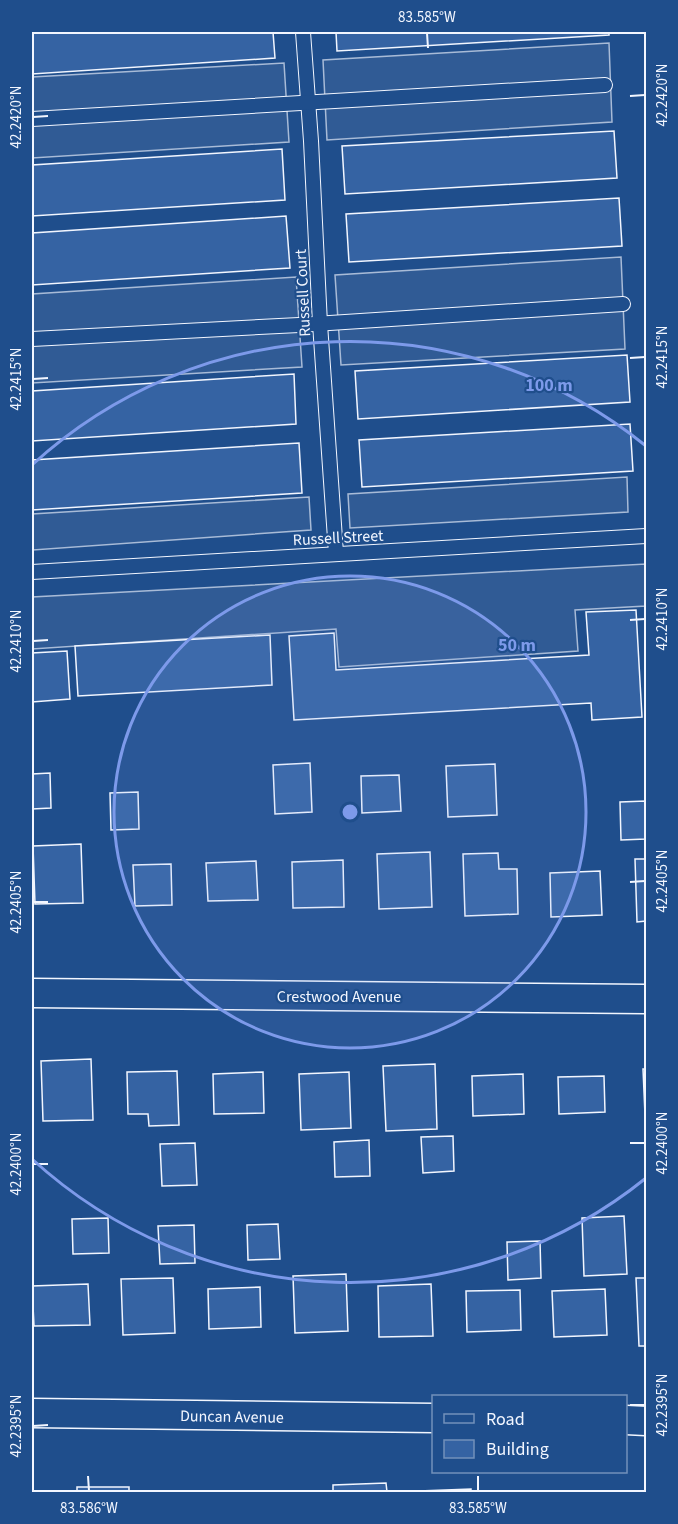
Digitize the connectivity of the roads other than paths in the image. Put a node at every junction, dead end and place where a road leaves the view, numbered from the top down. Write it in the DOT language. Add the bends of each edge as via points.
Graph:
graph roads {
  1 [pos="303,32"];
  2 [pos="605,85"];
  3 [pos="307,102"];
  4 [pos="32,119"];
  5 [pos="623,304"];
  6 [pos="320,324"];
  7 [pos="32,339"];
  8 [pos="646,536"];
  9 [pos="336,554"];
  10 [pos="32,572"];
  11 [pos="32,993"];
  12 [pos="646,999"];
  13 [pos="32,1413"];
  14 [pos="432,1418"];
  15 [pos="627,1420"];
  16 [pos="646,1421"];
  1 -- 3 [label="lane, Russell Court"];
  2 -- 3 [label="lane"];
  3 -- 4 [label="lane"];
  3 -- 6 [label="lane, Russell Court"];
  5 -- 6 [label="lane"];
  6 -- 7 [label="lane"];
  6 -- 9 [label="lane, Russell Court"];
  8 -- 9 [label="lane, Russell Street"];
  9 -- 10 [label="lane, Russell Street"];
  11 -- 12 [label="street, Crestwood Avenue"];
  13 -- 14 [label="street, Duncan Avenue"];
  15 -- 16 [label="street"];
}
